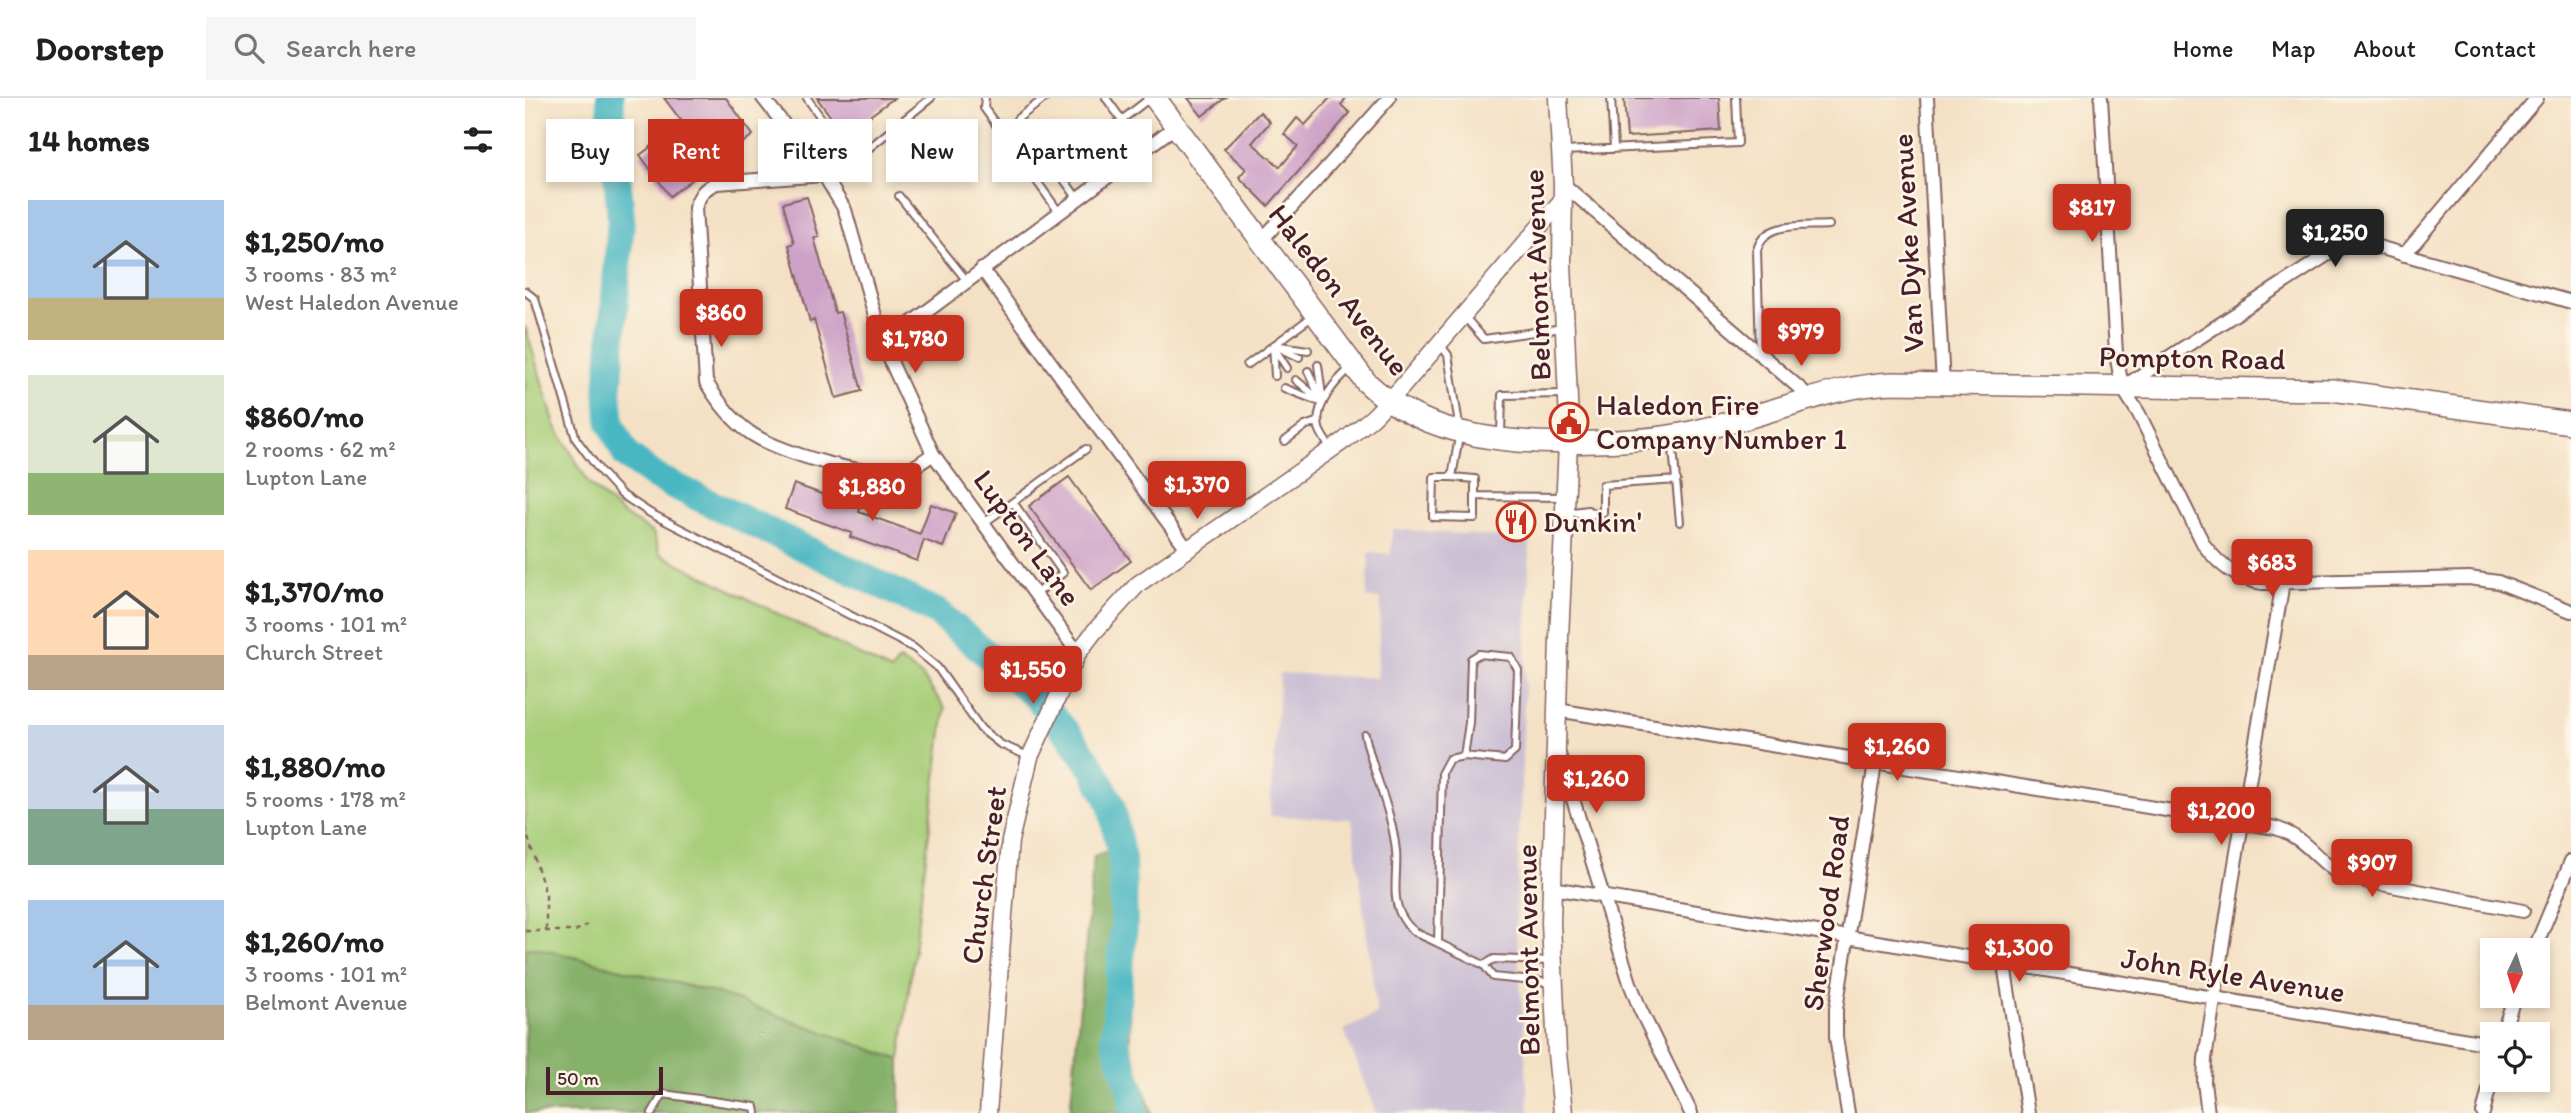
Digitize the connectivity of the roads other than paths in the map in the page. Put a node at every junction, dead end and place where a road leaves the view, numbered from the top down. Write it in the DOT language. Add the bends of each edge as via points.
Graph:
graph roads {
  1 [pos="763,98"];
  2 [pos="807,98"];
  3 [pos="931,98"];
  4 [pos="985,98"];
  5 [pos="1045,98"];
  6 [pos="1106,98"];
  7 [pos="1152,98"];
  8 [pos="1389,98"];
  9 [pos="1558,98"];
  10 [pos="1611,98"];
  11 [pos="1736,98"];
  12 [pos="1927,98"];
  13 [pos="2101,98"];
  14 [pos="2537,98"];
  15 [pos="780,119"];
  16 [pos="821,119"];
  17 [pos="1017,119"];
  18 [pos="1121,119"];
  19 [pos="1123,119"];
  20 [pos="1176,126"];
  21 [pos="872,145"];
  22 [pos="1614,149"];
  23 [pos="1561,151"];
  24 [pos="758,181"];
  25 [pos="828,182"];
  26 [pos="1066,182"];
  27 [pos="1563,191"];
  28 [pos="899,196"];
  29 [pos="1078,199"];
  30 [pos="1059,212"];
  31 [pos="1829,225"];
  32 [pos="1261,242"];
  33 [pos="2404,255"];
  34 [pos="982,269"];
  35 [pos="967,281"];
  36 [pos="525,291"];
  37 [pos="2571,302"];
  38 [pos="1315,315"];
  39 [pos="1464,316"];
  40 [pos="1565,327"];
  41 [pos="883,344"];
  42 [pos="1440,344"];
  43 [pos="1273,345"];
  44 [pos="1308,350"];
  45 [pos="1299,358"];
  46 [pos="1764,358"];
  47 [pos="1247,365"];
  48 [pos="1318,365"];
  49 [pos="1353,366"];
  50 [pos="1287,368"];
  51 [pos="1308,371"];
  52 [pos="1275,376"];
  53 [pos="1296,380"];
  54 [pos="1943,384"];
  55 [pos="2122,387"];
  56 [pos="1284,388"];
  57 [pos="1568,394"];
  58 [pos="1811,398"];
  59 [pos="1389,401"];
  60 [pos="1323,402"];
  61 [pos="1319,421"];
  62 [pos="2571,423"];
  63 [pos="1459,431"];
  64 [pos="1672,436"];
  65 [pos="1500,440"];
  66 [pos="1285,441"];
  67 [pos="1569,444"];
  68 [pos="1086,449"];
  69 [pos="1331,450"];
  70 [pos="933,454"];
  71 [pos="1452,477"];
  72 [pos="1677,480"];
  73 [pos="1475,496"];
  74 [pos="1013,502"];
  75 [pos="1570,507"];
  76 [pos="1680,522"];
  77 [pos="984,523"];
  78 [pos="1188,550"];
  79 [pos="2283,582"];
  80 [pos="1036,594"];
  81 [pos="2571,611"];
  82 [pos="1079,653"];
  83 [pos="1557,710"];
  84 [pos="1365,735"];
  85 [pos="1556,743"];
  86 [pos="1464,756"];
  87 [pos="1030,757"];
  88 [pos="1875,763"];
  89 [pos="2242,824"];
  90 [pos="2571,861"];
  91 [pos="1552,888"];
  92 [pos="1605,897"];
  93 [pos="2523,911"];
  94 [pos="2539,938"];
  95 [pos="1846,939"];
  96 [pos="1439,943"];
  97 [pos="1553,961"];
  98 [pos="1484,965"];
  99 [pos="2004,965"];
  100 [pos="1554,983"];
  101 [pos="2215,999"];
  102 [pos="2480,1042"];
  103 [pos="2488,1092"];
  104 [pos="652,1113"];
  105 [pos="756,1113"];
  106 [pos="988,1113"];
  107 [pos="1563,1113"];
  108 [pos="1691,1113"];
  109 [pos="1848,1113"];
  110 [pos="2028,1113"];
  111 [pos="2208,1113"];
  112 [pos="2483,1113"];
  1 -- 15 [label="street, Lupton Lane"];
  2 -- 16 [label="lane"];
  3 -- 21 [label="lane"];
  4 -- 30 [label="lane" via="983,108"];
  5 -- 17 [label="lane"];
  6 -- 18 [label="lane"];
  7 -- 19 [label="lane"];
  7 -- 20 [label="main road, Haledon Avenue"];
  8 -- 32 [label="street"];
  9 -- 23 [label="main road, Belmont Avenue"];
  10 -- 22 [label="lane"];
  11 -- 22 [label="lane" via="1738,143"];
  12 -- 54 [label="street, Van Dyke Avenue"];
  13 -- 55 [label="street" via="2115,339"];
  14 -- 33 [label="street"];
  20 -- 29 [label="street"];
  20 -- 32 [label="main road, Haledon Avenue"];
  22 -- 23 [label="lane"];
  23 -- 27 [label="main road, Belmont Avenue"];
  24 -- 70 [label="street, Lupton Lane" via="706,187 695,208 706,383 749,432 805,457 847,469 893,472 909,470"];
  25 -- 41 [label="street, Lupton Lane" via="845,210"];
  26 -- 29 [label="lane"];
  27 -- 39 [label="street, Church Street"];
  27 -- 40 [label="main road, Belmont Avenue"];
  27 -- 46 [label="street"];
  28 -- 35 [label="lane"];
  29 -- 30 [label="street"];
  30 -- 34 [label="street"];
  31 -- 46 [label="lane" via="1777,229 1759,239"];
  32 -- 38 [label="main road, Haledon Avenue"];
  33 -- 37 [label="street"];
  33 -- 55 [label="street" via="2356,243 2336,249"];
  34 -- 35 [label="street"];
  34 -- 78 [label="street"];
  35 -- 41 [label="street"];
  36 -- 87 [label="lane" via="535,299 576,439 621,494 914,648 937,667 981,729 1000,744"];
  38 -- 43 [label="lane"];
  38 -- 49 [label="main road, Haledon Avenue"];
  39 -- 40 [label="lane" via="1484,339"];
  39 -- 42 [label="street, Church Street"];
  40 -- 57 [label="main road, Belmont Avenue"];
  41 -- 70 [label="street, Lupton Lane"];
  42 -- 59 [label="street, Church Street"];
  42 -- 63 [label="lane" via="1448,355"];
  43 -- 44 [label="lane"];
  43 -- 45 [label="lane"];
  43 -- 47 [label="lane"];
  43 -- 50 [label="lane"];
  43 -- 52 [label="lane"];
  46 -- 58 [label="street"];
  48 -- 60 [label="lane"];
  49 -- 59 [label="main road, Haledon Avenue"];
  49 -- 60 [label="lane"];
  51 -- 60 [label="lane"];
  53 -- 60 [label="lane"];
  54 -- 55 [label="main road, Pompton Road"];
  54 -- 58 [label="main road, Pompton Road" via="1869,384"];
  55 -- 62 [label="main road, Pompton Road" via="2332,390"];
  55 -- 79 [label="street" via="2216,560 2245,580"];
  56 -- 60 [label="lane"];
  57 -- 65 [label="lane" via="1502,395"];
  57 -- 67 [label="main road, Belmont Avenue"];
  58 -- 64 [label="main road, Pompton Road"];
  59 -- 63 [label="main road, Haledon Avenue"];
  59 -- 69 [label="street, Church Street"];
  60 -- 61 [label="lane"];
  61 -- 66 [label="lane"];
  61 -- 69 [label="lane"];
  63 -- 65 [label="main road, Haledon Avenue"];
  63 -- 71 [label="lane"];
  64 -- 67 [label="main road, Haledon Avenue"];
  64 -- 72 [label="lane"];
  65 -- 67 [label="main road, Haledon Avenue"];
  67 -- 75 [label="main road, Belmont Avenue"];
  68 -- 74 [label="lane"];
  69 -- 78 [label="street, Church Street"];
  70 -- 77 [label="street, Lupton Lane"];
  71 -- 73 [label="lane" via="1475,479"];
  71 -- 73 [label="lane" via="1434,477 1433,517 1475,518"];
  72 -- 75 [label="lane" via="1602,485 1603,513 1588,517"];
  72 -- 76 [label="lane"];
  73 -- 75 [label="lane"];
  74 -- 77 [label="lane"];
  74 -- 80 [label="lane" via="1063,573"];
  75 -- 83 [label="main road, Belmont Avenue"];
  77 -- 80 [label="street, Lupton Lane"];
  78 -- 82 [label="street, Church Street" via="1138,584"];
  79 -- 81 [label="street" via="2469,578 2498,582"];
  79 -- 89 [label="street"];
  80 -- 82 [label="street, Lupton Lane"];
  82 -- 87 [label="street, Church Street"];
  83 -- 85 [label="main road, Belmont Avenue"];
  83 -- 88 [label="street"];
  84 -- 96 [label="lane" via="1396,851 1400,914 1411,931"];
  85 -- 91 [label="main road, Belmont Avenue"];
  85 -- 92 [label="street, Belmont Avenue"];
  86 -- 86 [label="lane" via="1471,659 1479,654 1511,657 1518,670 1515,751 1505,760"];
  86 -- 96 [label="lane" via="1449,759 1442,772"];
  87 -- 106 [label="street, Church Street" via="1010,841"];
  88 -- 89 [label="street"];
  88 -- 95 [label="street, Sherwood Road"];
  89 -- 93 [label="street" via="2294,835 2345,877"];
  89 -- 101 [label="street"];
  90 -- 94 [label="street"];
  91 -- 92 [label="street, John Ryle Avenue"];
  91 -- 97 [label="main road, Belmont Avenue"];
  92 -- 95 [label="street, John Ryle Avenue"];
  92 -- 108 [label="street, Belmont Avenue" via="1640,1009"];
  95 -- 99 [label="street, John Ryle Avenue"];
  95 -- 109 [label="street, Sherwood Road" via="1835,1021"];
  96 -- 98 [label="lane"];
  97 -- 98 [label="lane" via="1494,959"];
  97 -- 100 [label="main road, Belmont Avenue"];
  98 -- 100 [label="lane" via="1493,977"];
  99 -- 101 [label="street, John Ryle Avenue"];
  99 -- 110 [label="street"];
  100 -- 107 [label="main road, Belmont Avenue"];
  101 -- 102 [label="street, John Ryle Avenue"];
  101 -- 111 [label="street" via="2204,1082"];
  103 -- 112 [label="street"];
  104 -- 105 [label="lane" via="663,1094 755,1107"];
}
